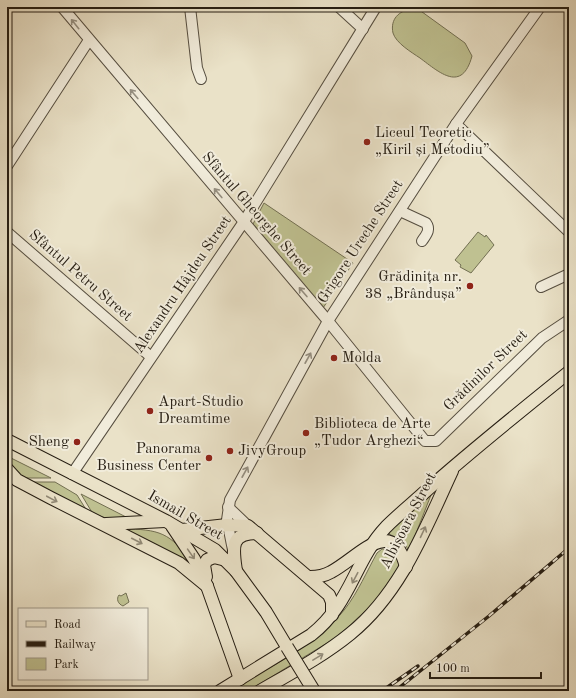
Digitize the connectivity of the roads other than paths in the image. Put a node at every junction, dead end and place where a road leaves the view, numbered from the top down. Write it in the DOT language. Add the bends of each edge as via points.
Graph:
graph roads {
  1 [pos="62,7"];
  2 [pos="190,7"];
  3 [pos="339,7"];
  4 [pos="376,7"];
  5 [pos="540,7"];
  6 [pos="363,29"];
  7 [pos="88,40"];
  8 [pos="201,79"];
  9 [pos="456,124"];
  10 [pos="7,164"];
  11 [pos="400,210"];
  12 [pos="243,223"];
  13 [pos="7,232"];
  14 [pos="569,232"];
  15 [pos="422,241"];
  16 [pos="569,274"];
  17 [pos="541,288"];
  18 [pos="569,320"];
  19 [pos="328,321"];
  20 [pos="151,357"];
  21 [pos="569,372"];
  22 [pos="7,440"];
  23 [pos="425,441"];
  24 [pos="454,466"];
  25 [pos="7,469"];
  26 [pos="72,474"];
  27 [pos="228,506"];
  28 [pos="102,523"];
  29 [pos="173,525"];
  30 [pos="227,525"];
  31 [pos="252,530"];
  32 [pos="373,544"];
  33 [pos="229,555"];
  34 [pos="406,567"];
  35 [pos="310,577"];
  36 [pos="207,586"];
  37 [pos="332,615"];
  38 [pos="240,679"];
  39 [pos="220,691"];
  40 [pos="260,691"];
  41 [pos="314,691"];
  7 -- 1 [label="street, Sfântul Gheorghe Street, one-way"];
  2 -- 8 [label="street" via="197,68"];
  3 -- 6 [label="street"];
  4 -- 6 [label="street, Alexandru Hâjdeu Street"];
  5 -- 9 [label="street, Grigore Ureche Street"];
  6 -- 12 [label="street, Alexandru Hâjdeu Street"];
  7 -- 10 [label="street"];
  12 -- 7 [label="street, Sfântul Gheorghe Street, one-way"];
  9 -- 11 [label="street, Grigore Ureche Street"];
  9 -- 14 [label="street"];
  11 -- 15 [label="street" via="429,227"];
  11 -- 19 [label="street, Grigore Ureche Street"];
  19 -- 12 [label="street, Sfântul Gheorghe Street, one-way"];
  12 -- 20 [label="street, Alexandru Hâjdeu Street"];
  13 -- 20 [label="street, Sfântul Petru Street"];
  16 -- 17 [label="street"];
  18 -- 23 [label="street, Grădinilor Street" via="542,338 436,441"];
  19 -- 23 [label="street, Sfântul Gheorghe Street"];
  27 -- 19 [label="street, Grigore Ureche Street, one-way"];
  20 -- 26 [label="street, Alexandru Hâjdeu Street"];
  21 -- 24 [label="main road, Albișoara Street"];
  22 -- 26 [label="main road, Ismail Street"];
  24 -- 32 [label="main road, Albișoara Street" via="386,527"];
  34 -- 24 [label="main road, Albișoara Street, one-way"];
  25 -- 28 [label="main road, one-way" via="17,480"];
  26 -- 29 [label="main road, Ismail Street"];
  27 -- 30 [label="street, Grigore Ureche Street"];
  27 -- 31 [label="street"];
  28 -- 29 [label="main road"];
  28 -- 36 [label="main road, one-way" via="179,563"];
  29 -- 30 [label="main road"];
  29 -- 33 [label="main road, Ismail Street"];
  29 -- 36 [label="main road, one-way"];
  30 -- 31 [label="main road"];
  30 -- 33 [label="street, Grigore Ureche Street"];
  31 -- 33 [label="main road" via="239,536"];
  31 -- 35 [label="main road"];
  32 -- 34 [label="main road" via="386,541 398,546"];
  32 -- 35 [label="main road" via="332,572"];
  32 -- 37 [label="main road, Albișoara Street, one-way" via="341,604"];
  33 -- 36 [label="main road" via="210,558 205,562"];
  33 -- 41 [label="main road, bridge" via="236,571 266,612"];
  40 -- 34 [label="main road, Albișoara Street, one-way" via="351,633 374,611"];
  35 -- 37 [label="main road" via="329,595"];
  36 -- 38 [label="main road"];
  37 -- 38 [label="main road, Albișoara Street" via="311,636"];
  38 -- 39 [label="main road, Albișoara Street"];
}
